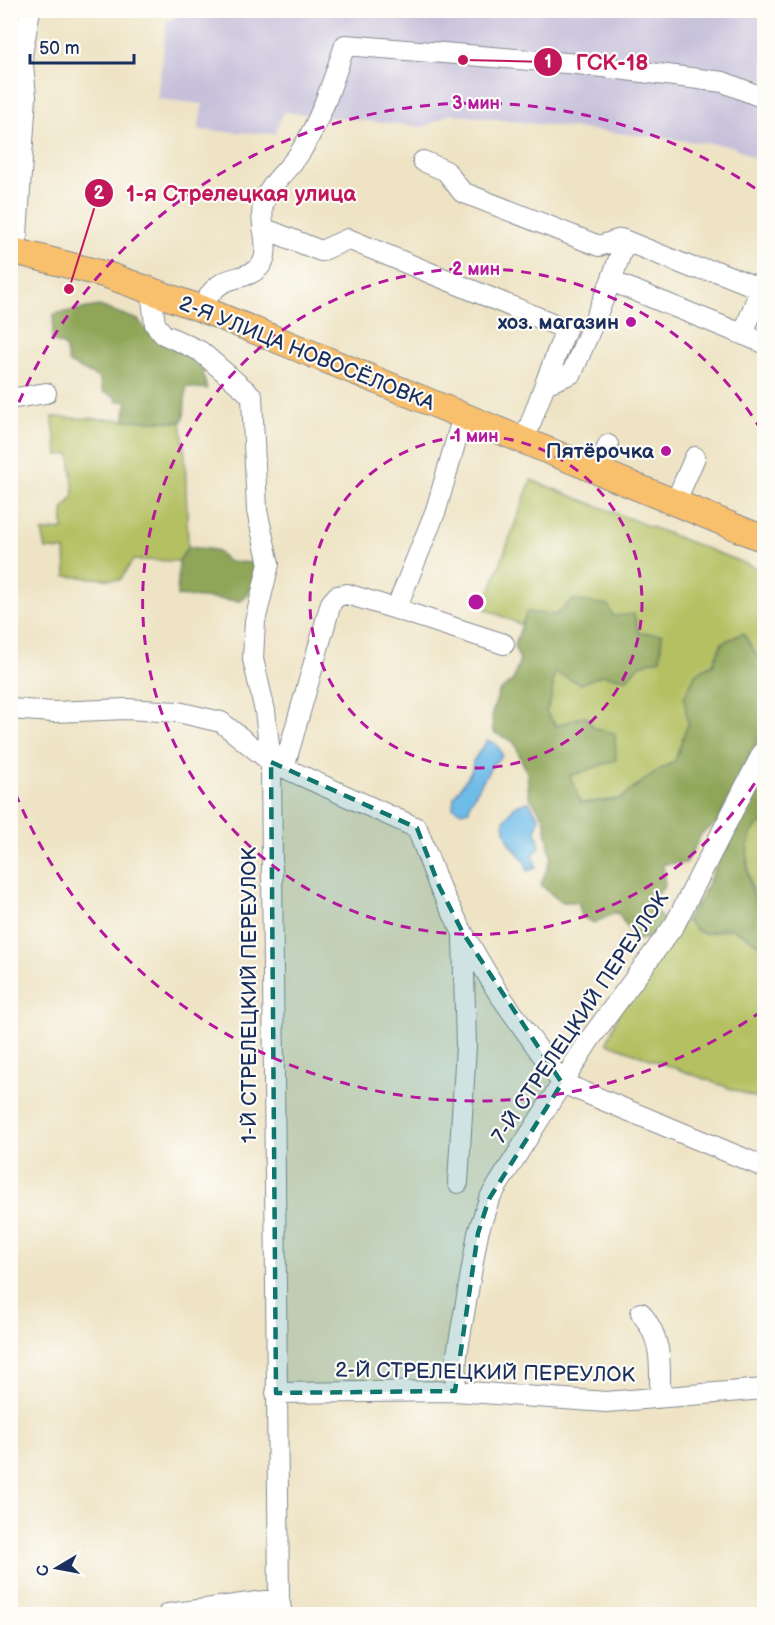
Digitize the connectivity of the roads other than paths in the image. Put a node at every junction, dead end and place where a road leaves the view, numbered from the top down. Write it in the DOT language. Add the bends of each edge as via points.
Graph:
graph roads {
  1 [pos="30,10"];
  2 [pos="765,98"];
  3 [pos="423,161"];
  4 [pos="263,228"];
  5 [pos="626,241"];
  6 [pos="14,250"];
  7 [pos="611,281"];
  8 [pos="763,284"];
  9 [pos="152,290"];
  10 [pos="202,309"];
  11 [pos="743,335"];
  12 [pos="765,343"];
  13 [pos="545,384"];
  14 [pos="46,393"];
  15 [pos="10,399"];
  16 [pos="463,416"];
  17 [pos="524,441"];
  18 [pos="608,445"];
  19 [pos="695,457"];
  20 [pos="598,471"];
  21 [pos="675,503"];
  22 [pos="765,539"];
  23 [pos="396,609"];
  24 [pos="504,644"];
  25 [pos="10,709"];
  26 [pos="765,750"];
  27 [pos="277,765"];
  28 [pos="463,933"];
  29 [pos="562,1083"];
  30 [pos="765,1167"];
  31 [pos="458,1183"];
  32 [pos="641,1313"];
  33 [pos="765,1389"];
  34 [pos="455,1391"];
  35 [pos="276,1393"];
  36 [pos="660,1398"];
  37 [pos="280,1607"];
  38 [pos="168,1614"];
  1 -- 6 [label="street" via="22,55 26,96"];
  2 -- 4 [label="street" via="723,82 578,64 345,45 330,92 301,151 273,184 263,204"];
  3 -- 5 [label="street" via="446,171 462,192 473,197 599,246"];
  4 -- 10 [label="street" via="262,265 220,283 207,295"];
  4 -- 13 [label="street" via="321,251 348,239 566,329"];
  5 -- 7 [label="street"];
  5 -- 8 [label="street" via="693,268"];
  6 -- 9 [label="main road, 2-Я УЛИЦА НОВОСЁЛОВКА"];
  7 -- 11 [label="street"];
  7 -- 13 [label="street" via="572,373"];
  8 -- 11 [label="street"];
  9 -- 10 [label="main road, 2-Я УЛИЦА НОВОСЁЛОВКА"];
  9 -- 27 [label="street, 1-Й СТРЕЛЕЦКИЙ ПЕРЕУЛОК" via="155,324 163,334 200,351 252,396 257,511 269,564 255,621 253,659"];
  10 -- 16 [label="main road, 2-Я УЛИЦА НОВОСЁЛОВКА"];
  11 -- 12 [label="street"];
  13 -- 17 [label="street"];
  14 -- 15 [label="street"];
  16 -- 17 [label="main road, 2-Я УЛИЦА НОВОСЁЛОВКА"];
  16 -- 23 [label="street" via="436,510"];
  17 -- 20 [label="main road, 2-Я УЛИЦА НОВОСЁЛОВКА"];
  18 -- 20 [label="street"];
  19 -- 21 [label="street"];
  20 -- 21 [label="main road, 2-Я УЛИЦА НОВОСЁЛОВКА"];
  21 -- 22 [label="main road, 2-Я УЛИЦА НОВОСЁЛОВКА"];
  23 -- 24 [label="street"];
  23 -- 27 [label="street" via="347,594 337,596 331,603"];
  25 -- 27 [label="street" via="178,712 221,722"];
  26 -- 29 [label="street, 7-Й СТРЕЛЕЦКИЙ ПЕРЕУЛОК" via="675,924"];
  27 -- 28 [label="street" via="417,828 439,886"];
  27 -- 35 [label="street, 1-Й СТРЕЛЕЦКИЙ ПЕРЕУЛОК"];
  28 -- 29 [label="street" via="497,991"];
  28 -- 31 [label="street" via="466,1046"];
  29 -- 30 [label="street"];
  29 -- 34 [label="street, 7-Й СТРЕЛЕЦКИЙ ПЕРЕУЛОК" via="489,1199 472,1266 457,1354"];
  32 -- 36 [label="street" via="658,1343"];
  33 -- 36 [label="street, 2-Й СТРЕЛЕЦКИЙ ПЕРЕУЛОК"];
  34 -- 35 [label="street, 2-Й СТРЕЛЕЦКИЙ ПЕРЕУЛОК"];
  34 -- 36 [label="street, 2-Й СТРЕЛЕЦКИЙ ПЕРЕУЛОК" via="606,1402"];
  35 -- 37 [label="street, 1-Й СТРЕЛЕЦКИЙ ПЕРЕУЛОК"];
  37 -- 38 [label="street"];
}
